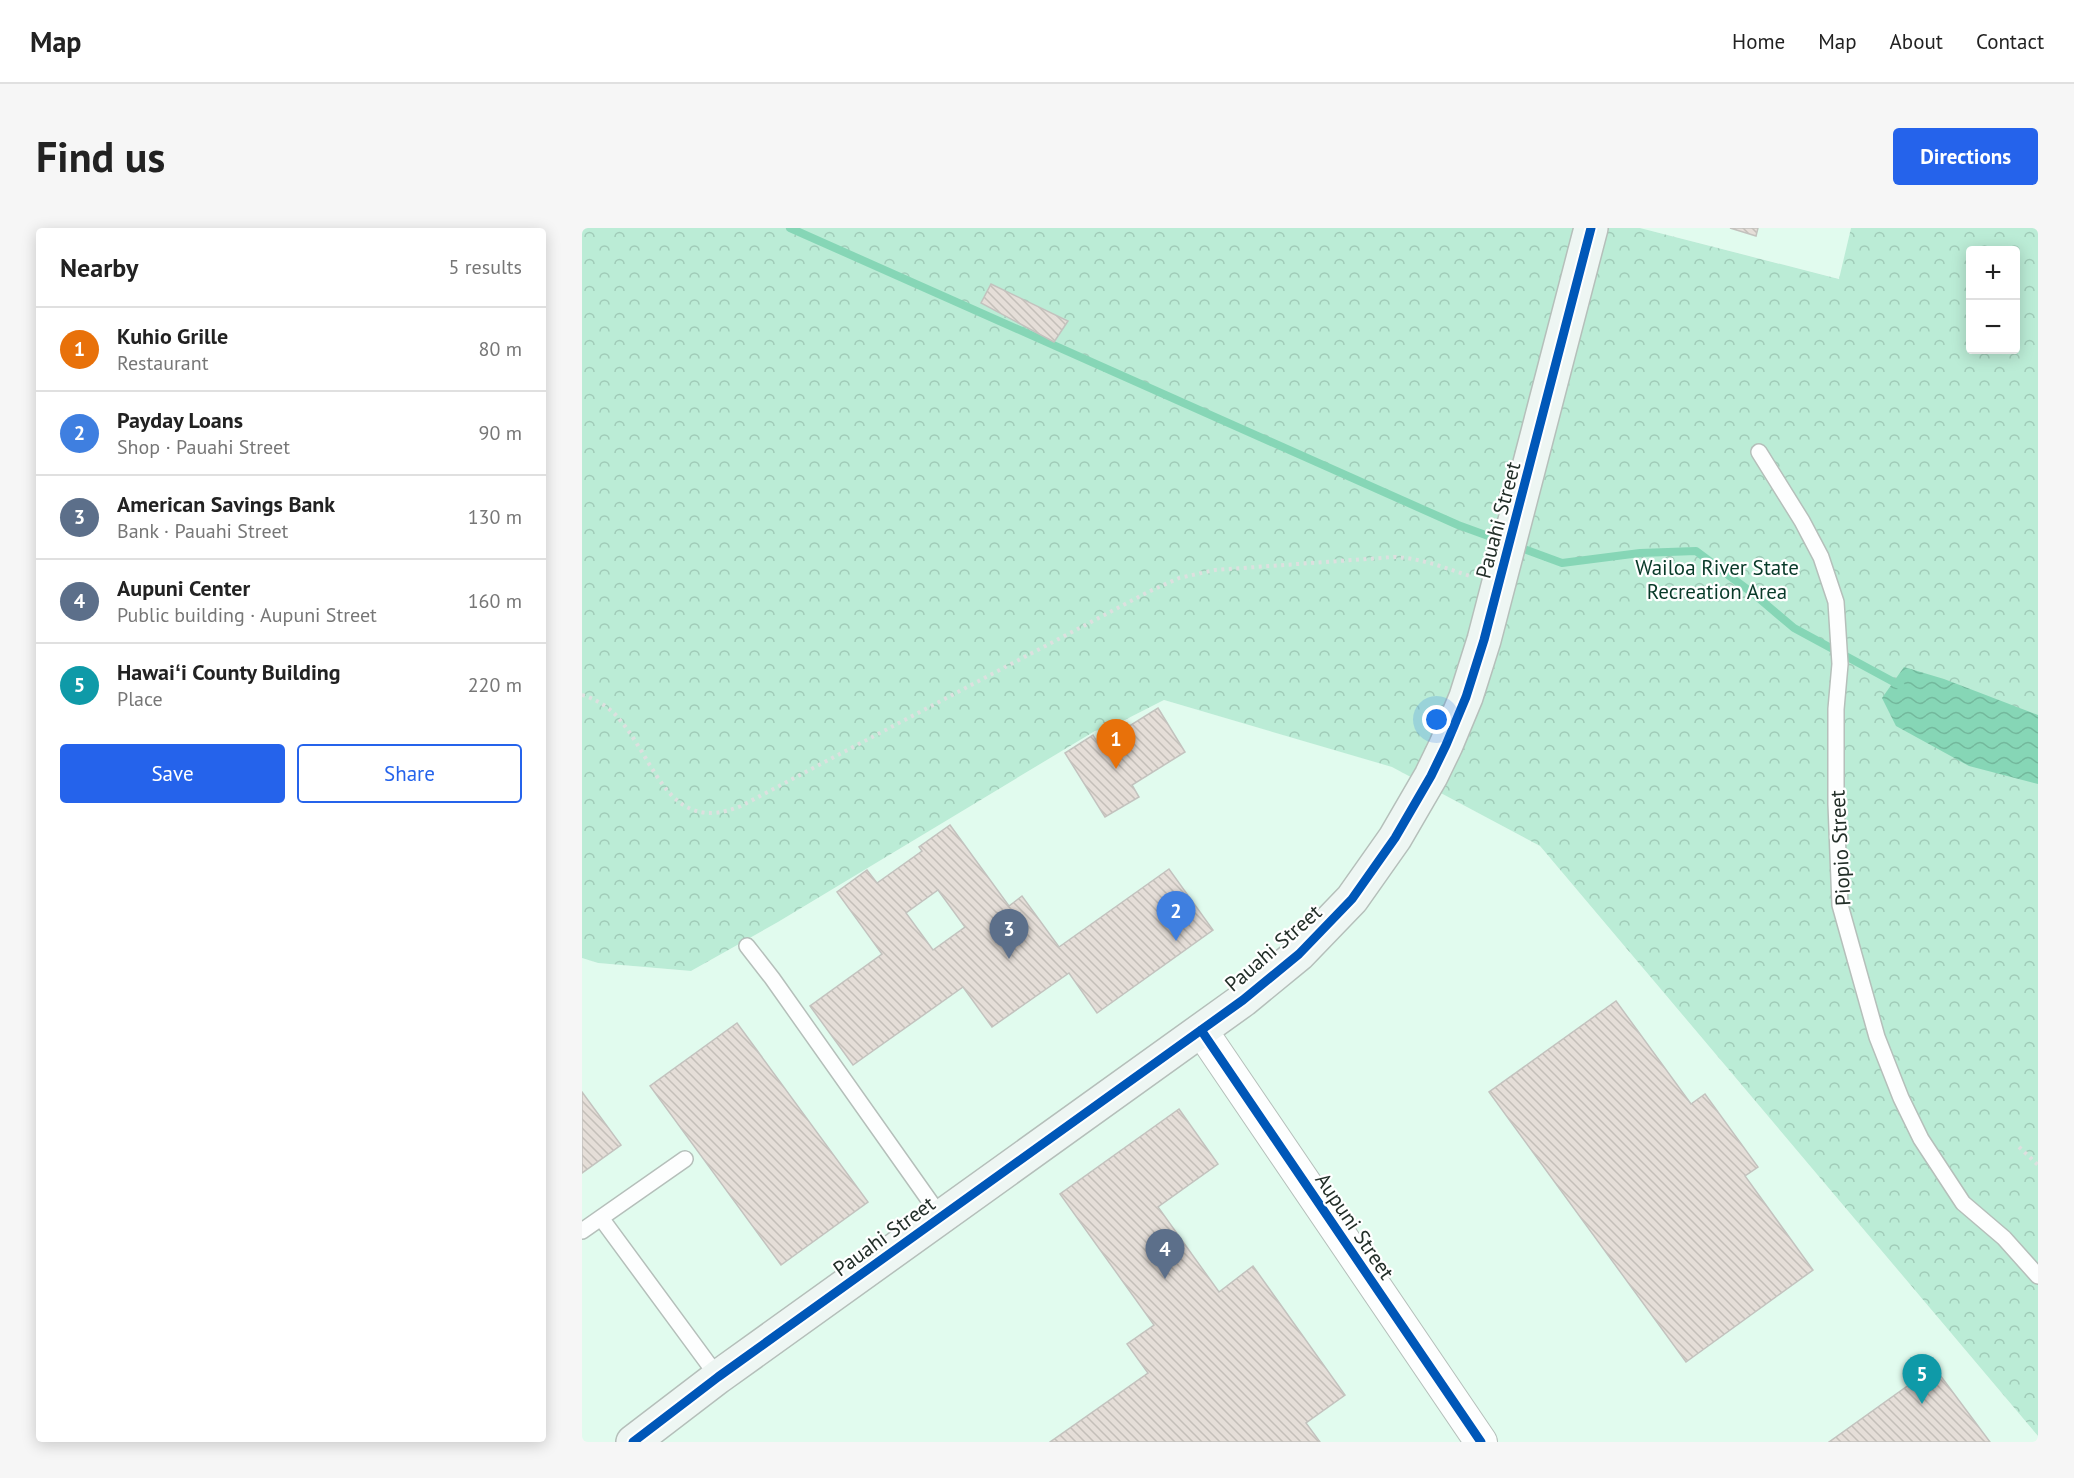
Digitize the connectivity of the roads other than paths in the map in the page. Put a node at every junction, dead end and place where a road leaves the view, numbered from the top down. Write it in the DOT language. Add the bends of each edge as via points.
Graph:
graph roads {
  1 [pos="1591,228"];
  2 [pos="1759,452"];
  3 [pos="747,946"];
  4 [pos="1201,1030"];
  5 [pos="686,1159"];
  6 [pos="941,1217"];
  7 [pos="601,1218"];
  8 [pos="582,1231"];
  9 [pos="2038,1276"];
  10 [pos="718,1377"];
  11 [pos="633,1442"];
  12 [pos="1480,1442"];
  1 -- 4 [label="street, Pauahi Street" via="1474,672 1431,776 1395,838 1352,898 1278,972"];
  2 -- 9 [label="lane, Piopio Street" via="1821,557 1836,602 1840,664 1836,710 1840,905 1877,1037 1921,1139 1964,1203 2004,1238"];
  3 -- 6 [label="lane"];
  4 -- 6 [label="street, Pauahi Street"];
  4 -- 12 [label="street, Aupuni Street"];
  5 -- 7 [label="lane"];
  6 -- 10 [label="street, Pauahi Street"];
  7 -- 8 [label="lane"];
  7 -- 10 [label="lane"];
  10 -- 11 [label="street, Pauahi Street"];
}
